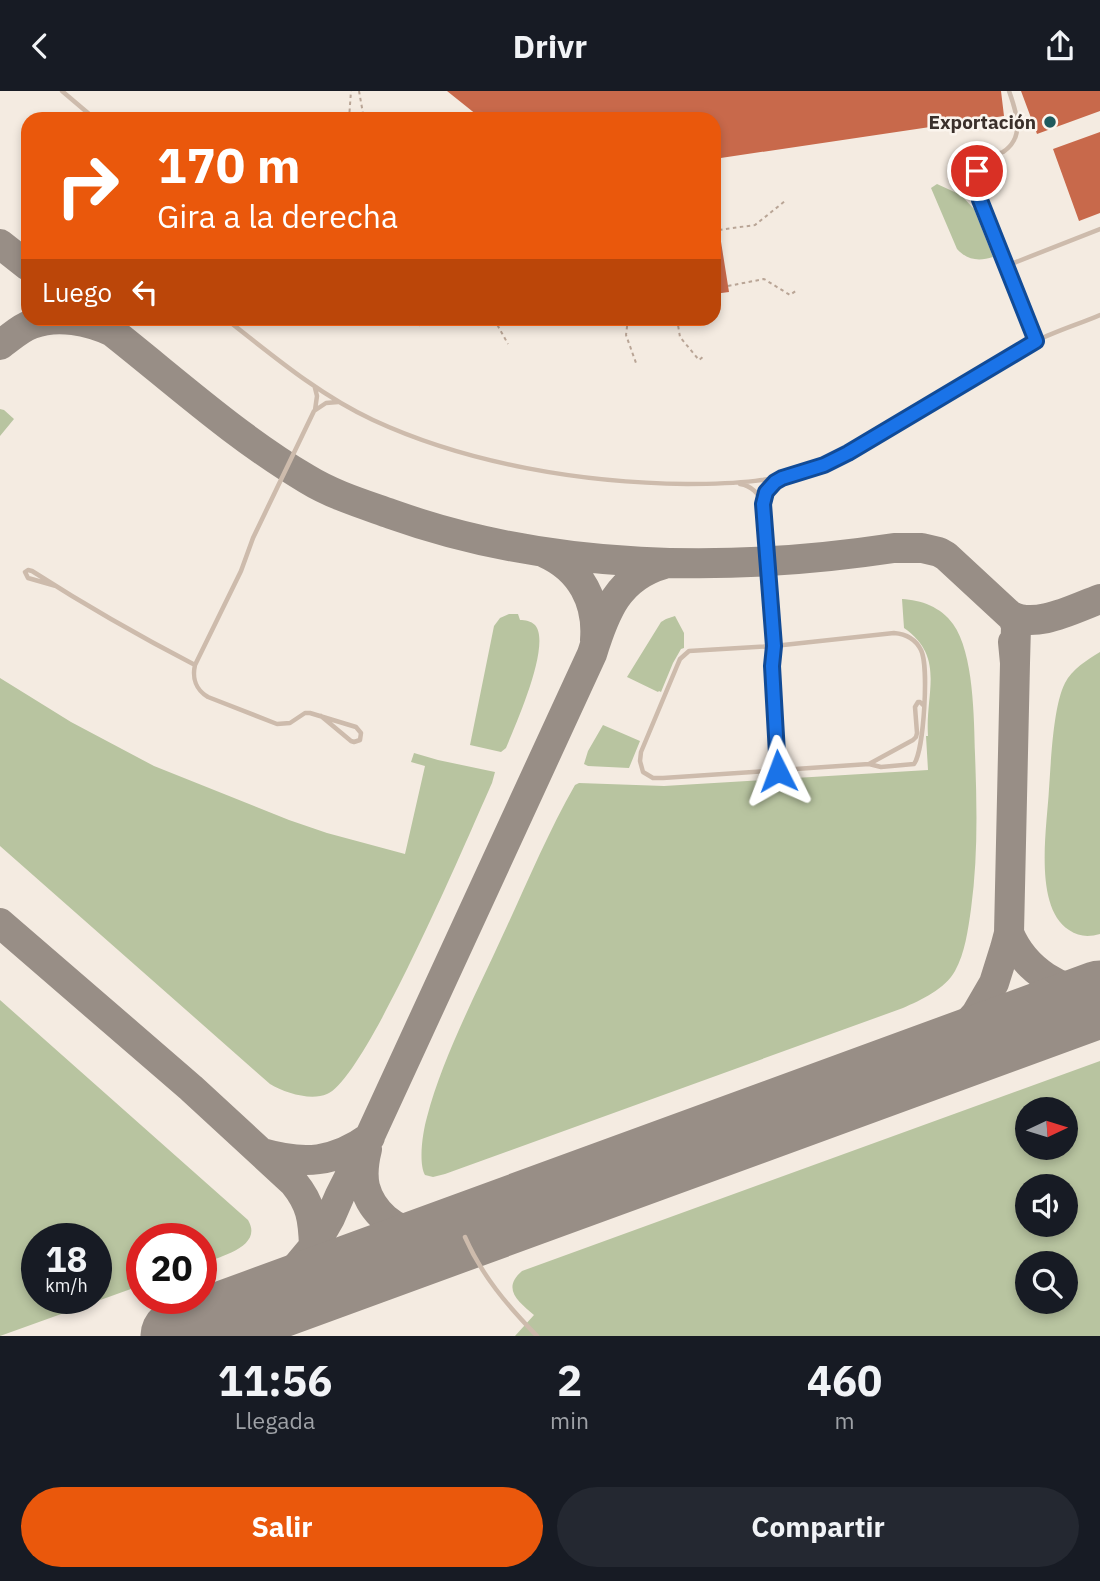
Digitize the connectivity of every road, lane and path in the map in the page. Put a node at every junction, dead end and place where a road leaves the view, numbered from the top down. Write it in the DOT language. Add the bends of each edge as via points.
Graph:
graph roads {
  1 [pos="62,91"];
  2 [pos="351,91"];
  3 [pos="359,91"];
  4 [pos="1009,91"];
  5 [pos="87,112"];
  6 [pos="350,112"];
  7 [pos="363,112"];
  8 [pos="785,201"];
  9 [pos="1100,229"];
  10 [pos="721,230"];
  11 [pos="1006,266"];
  12 [pos="728,286"];
  13 [pos="797,290"];
  14 [pos="1100,315"];
  15 [pos="235,326"];
  16 [pos="498,326"];
  17 [pos="627,326"];
  18 [pos="678,326"];
  19 [pos="1036,341"];
  20 [pos="508,344"];
  21 [pos="704,356"];
  22 [pos="636,363"];
  23 [pos="313,385"];
  24 [pos="342,403"];
  25 [pos="314,411"];
  26 [pos="782,478"];
  27 [pos="735,483"];
  28 [pos="763,504"];
  29 [pos="56,586"];
  30 [pos="774,646"];
  31 [pos="195,665"];
  32 [pos="924,705"];
  33 [pos="321,716"];
  34 [pos="869,764"];
  35 [pos="778,771"];
  36 [pos="464,1237"];
  37 [pos="537,1336"];
  1 -- 5 [label="lane"];
  2 -- 6 [label="path"];
  3 -- 7 [label="path"];
  4 -- 11 [label="lane" via="1018,120 1015,138 1003,152 982,162 976,179"];
  8 -- 10 [label="path" via="755,225"];
  9 -- 11 [label="lane"];
  11 -- 19 [label="lane"];
  12 -- 13 [label="path" via="764,279 790,295"];
  14 -- 19 [label="lane"];
  15 -- 23 [label="lane"];
  16 -- 20 [label="path"];
  17 -- 22 [label="path"];
  18 -- 21 [label="path" via="680,337 699,360"];
  19 -- 26 [label="lane" via="848,453"];
  23 -- 24 [label="lane"];
  23 -- 25 [label="lane" via="317,397"];
  24 -- 25 [label="lane" via="326,403"];
  24 -- 27 [label="lane" via="431,443 534,469 628,482"];
  25 -- 31 [label="lane"];
  26 -- 27 [label="lane"];
  26 -- 28 [label="lane" via="766,492"];
  27 -- 28 [label="lane" via="754,490"];
  28 -- 30 [label="lane"];
  29 -- 29 [label="lane" via="32,571 25,572 28,578"];
  29 -- 31 [label="lane"];
  30 -- 32 [label="lane" via="902,634 915,642 923,655"];
  30 -- 35 [label="lane"];
  30 -- 35 [label="lane" via="684,655 641,753 640,768 653,778"];
  31 -- 33 [label="lane" via="195,683 203,694 259,718 285,724 305,713"];
  32 -- 34 [label="lane" via="915,706 917,733 913,740"];
  32 -- 34 [label="lane" via="914,764"];
  33 -- 33 [label="lane" via="351,741 360,740 356,727"];
  34 -- 35 [label="lane"];
  36 -- 37 [label="lane" via="498,1294"];
}
